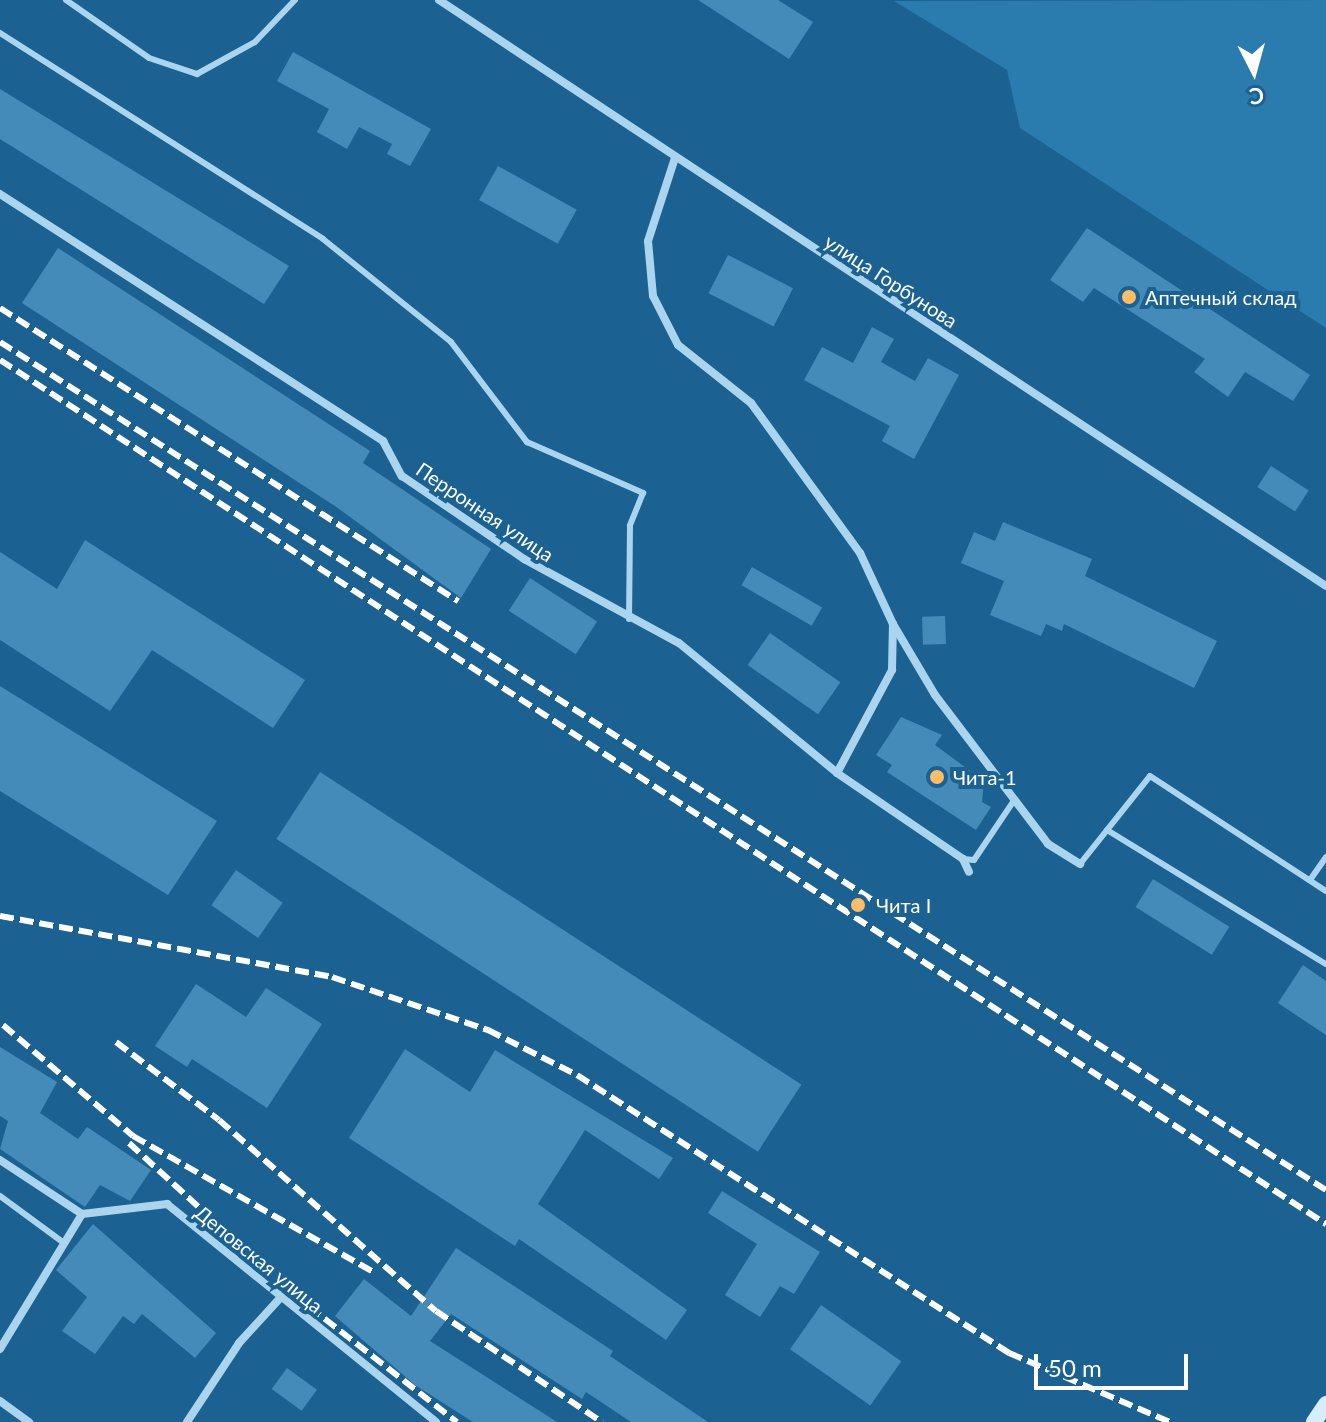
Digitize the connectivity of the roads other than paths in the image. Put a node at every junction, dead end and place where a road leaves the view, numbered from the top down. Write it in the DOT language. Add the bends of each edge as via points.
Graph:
graph roads {
  1 [pos="66,0"];
  2 [pos="295,0"];
  3 [pos="439,0"];
  4 [pos="0,33"];
  5 [pos="675,158"];
  6 [pos="0,194"];
  7 [pos="1326,586"];
  8 [pos="629,619"];
  9 [pos="893,624"];
  10 [pos="837,773"];
  11 [pos="1015,799"];
  12 [pos="1107,830"];
  13 [pos="1326,857"];
  14 [pos="963,859"];
  15 [pos="1080,864"];
  16 [pos="969,872"];
  17 [pos="1310,880"];
  18 [pos="1326,891"];
  19 [pos="1326,964"];
  20 [pos="0,1160"];
  21 [pos="0,1196"];
  22 [pos="82,1214"];
  23 [pos="64,1243"];
  24 [pos="281,1297"];
  25 [pos="0,1349"];
  26 [pos="0,1401"];
  27 [pos="1326,1404"];
  28 [pos="29,1422"];
  29 [pos="187,1422"];
  30 [pos="436,1422"];
  31 [pos="1314,1422"];
  1 -- 2 [label="lane" via="149,58 197,74 255,42"];
  3 -- 5 [label="street, улица Горбунова"];
  4 -- 8 [label="lane" via="323,239 451,342 527,442 643,493 630,526"];
  5 -- 7 [label="street, улица Горбунова"];
  5 -- 9 [label="street" via="648,241 653,296 678,345 751,403 860,553"];
  6 -- 8 [label="street, Перронная улица" via="383,441 402,476"];
  8 -- 10 [label="street, Перронная улица" via="679,643"];
  9 -- 10 [label="street" via="892,670"];
  9 -- 11 [label="street"];
  10 -- 14 [label="street, Перронная улица"];
  11 -- 14 [label="lane" via="974,860"];
  11 -- 15 [label="street" via="1048,844"];
  12 -- 15 [label="lane"];
  12 -- 17 [label="lane" via="1150,776"];
  12 -- 19 [label="lane"];
  13 -- 17 [label="lane"];
  14 -- 16 [label="street"];
  17 -- 18 [label="lane"];
  20 -- 22 [label="street"];
  21 -- 23 [label="lane"];
  22 -- 23 [label="street"];
  22 -- 24 [label="street, Деповская улица" via="167,1204"];
  23 -- 25 [label="street"];
  24 -- 29 [label="street" via="239,1343"];
  24 -- 30 [label="street, Деповская улица"];
  26 -- 28 [label="street"];
  27 -- 31 [label="main road"];
}
